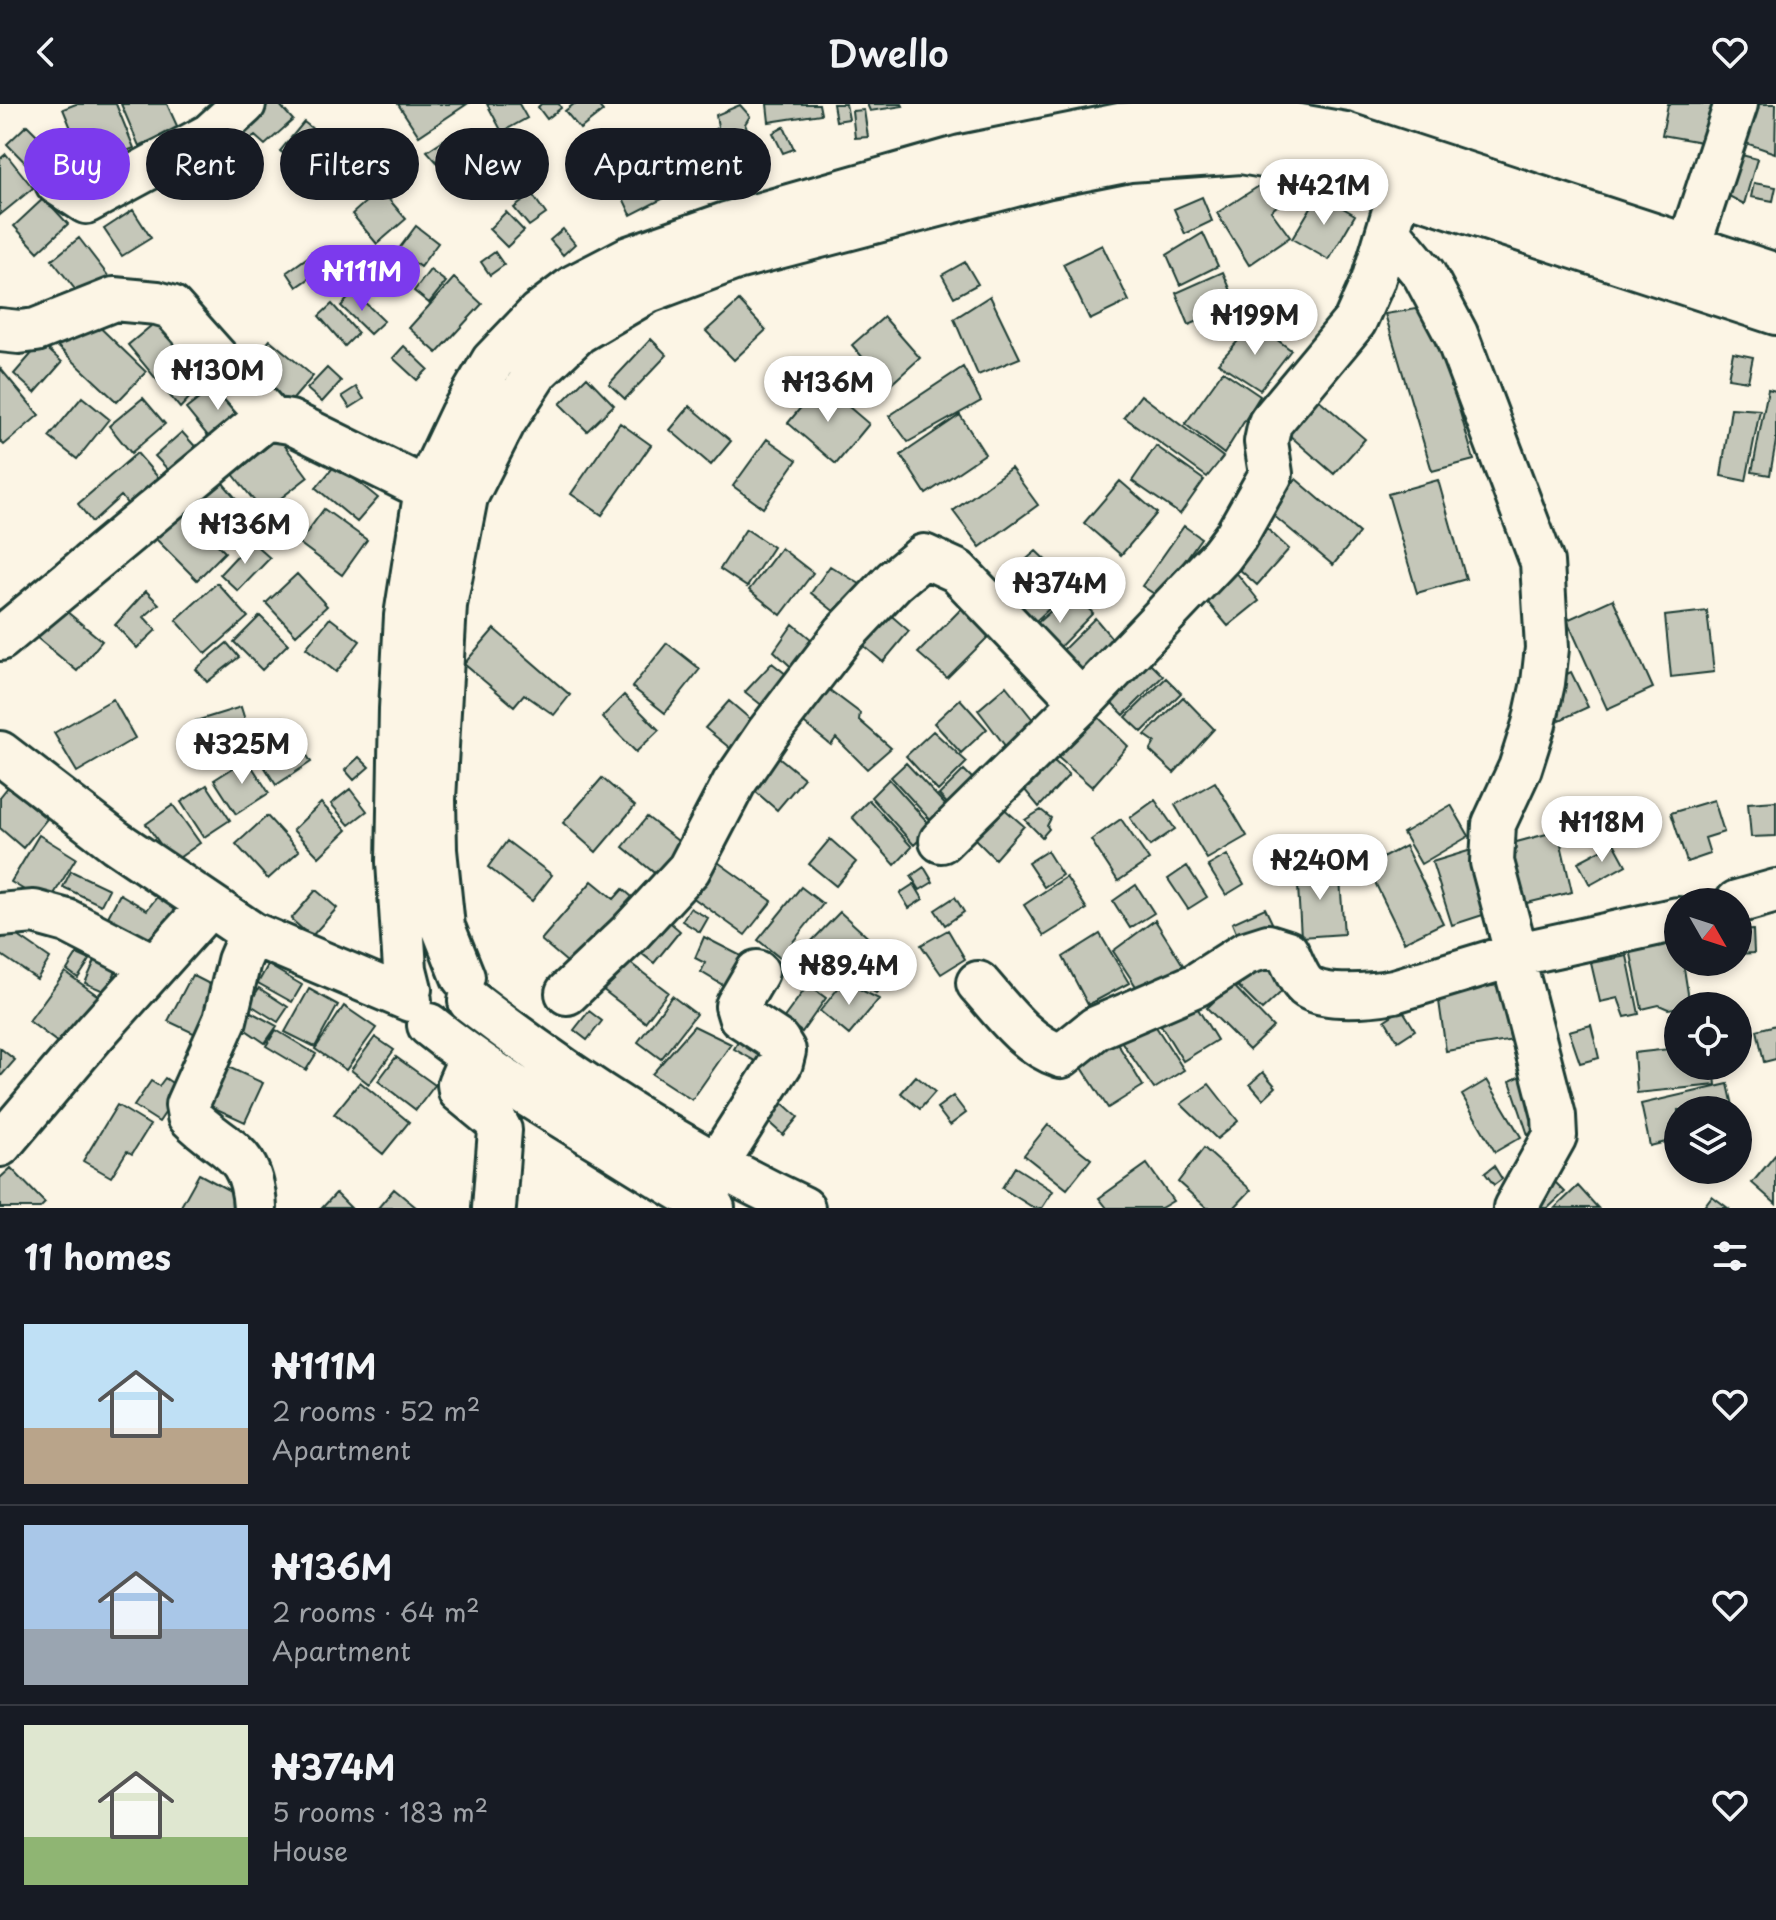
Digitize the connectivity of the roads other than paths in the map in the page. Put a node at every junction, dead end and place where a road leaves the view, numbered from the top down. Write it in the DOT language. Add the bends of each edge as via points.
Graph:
graph roads {
  1 [pos="244,104"];
  2 [pos="1736,104"];
  3 [pos="1242,110"];
  4 [pos="130,178"];
  5 [pos="1400,191"];
  6 [pos="1389,232"];
  7 [pos="1689,246"];
  8 [pos="1776,275"];
  9 [pos="1776,313"];
  10 [pos="0,330"];
  11 [pos="271,419"];
  12 [pos="426,489"];
  13 [pos="0,639"];
  14 [pos="1082,702"];
  15 [pos="0,753"];
  16 [pos="941,841"];
  17 [pos="1776,891"];
  18 [pos="1752,898"];
  19 [pos="208,907"];
  20 [pos="0,915"];
  21 [pos="1664,922"];
  22 [pos="251,933"];
  23 [pos="1514,955"];
  24 [pos="154,966"];
  25 [pos="757,972"];
  26 [pos="978,983"];
  27 [pos="466,989"];
  28 [pos="567,993"];
  29 [pos="416,1005"];
  30 [pos="470,1059"];
  31 [pos="0,1145"];
  32 [pos="716,1165"];
  33 [pos="255,1208"];
  34 [pos="494,1208"];
  35 [pos="713,1208"];
  36 [pos="803,1208"];
  37 [pos="1515,1208"];
  1 -- 4 [label="street" via="210,135"];
  2 -- 7 [label="street"];
  3 -- 7 [label="street" via="1345,134"];
  3 -- 12 [label="street" via="1119,125 961,157 726,224 629,258 575,286 538,314 493,361"];
  5 -- 6 [label="street"];
  5 -- 9 [label="street"];
  5 -- 27 [label="street" via="1336,169 1241,152 1130,160 965,196 736,258 648,291 578,332 537,371 510,412 466,497 457,534 445,605 435,850 443,927"];
  6 -- 14 [label="street" via="1355,321 1270,423 1266,442 1271,474 1236,536"];
  6 -- 23 [label="street" via="1424,274 1456,334 1542,562 1547,648 1543,683 1520,768 1494,824 1492,862"];
  7 -- 8 [label="street"];
  10 -- 11 [label="street" via="36,330 114,299 171,307"];
  11 -- 12 [label="street" via="290,422"];
  11 -- 13 [label="street"];
  12 -- 29 [label="street" via="406,616 398,862 405,969"];
  14 -- 16 [label="street"];
  14 -- 28 [label="street" via="957,571 924,556 844,634 768,733 734,783 689,869"];
  15 -- 19 [label="street"];
  17 -- 18 [label="street"];
  19 -- 22 [label="street"];
  19 -- 24 [label="street"];
  20 -- 24 [label="street" via="34,912 67,921"];
  21 -- 23 [label="street"];
  22 -- 29 [label="street"];
  22 -- 33 [label="street" via="225,1020 187,1105 189,1116 246,1166"];
  23 -- 26 [label="street" via="1394,991 1356,995 1305,985 1287,952 1268,946 1246,953 1196,985 1096,1028 1061,1056 1019,1030"];
  23 -- 37 [label="street" via="1555,1136"];
  24 -- 31 [label="street"];
  25 -- 32 [label="street" via="737,1006 740,1016 778,1041 784,1051"];
  27 -- 29 [label="street" via="465,1013 443,1027"];
  27 -- 32 [label="street" via="508,1031"];
  29 -- 30 [label="street"];
  30 -- 34 [label="street" via="460,1091 500,1130"];
  30 -- 35 [label="street"];
  32 -- 36 [label="street"];
}
